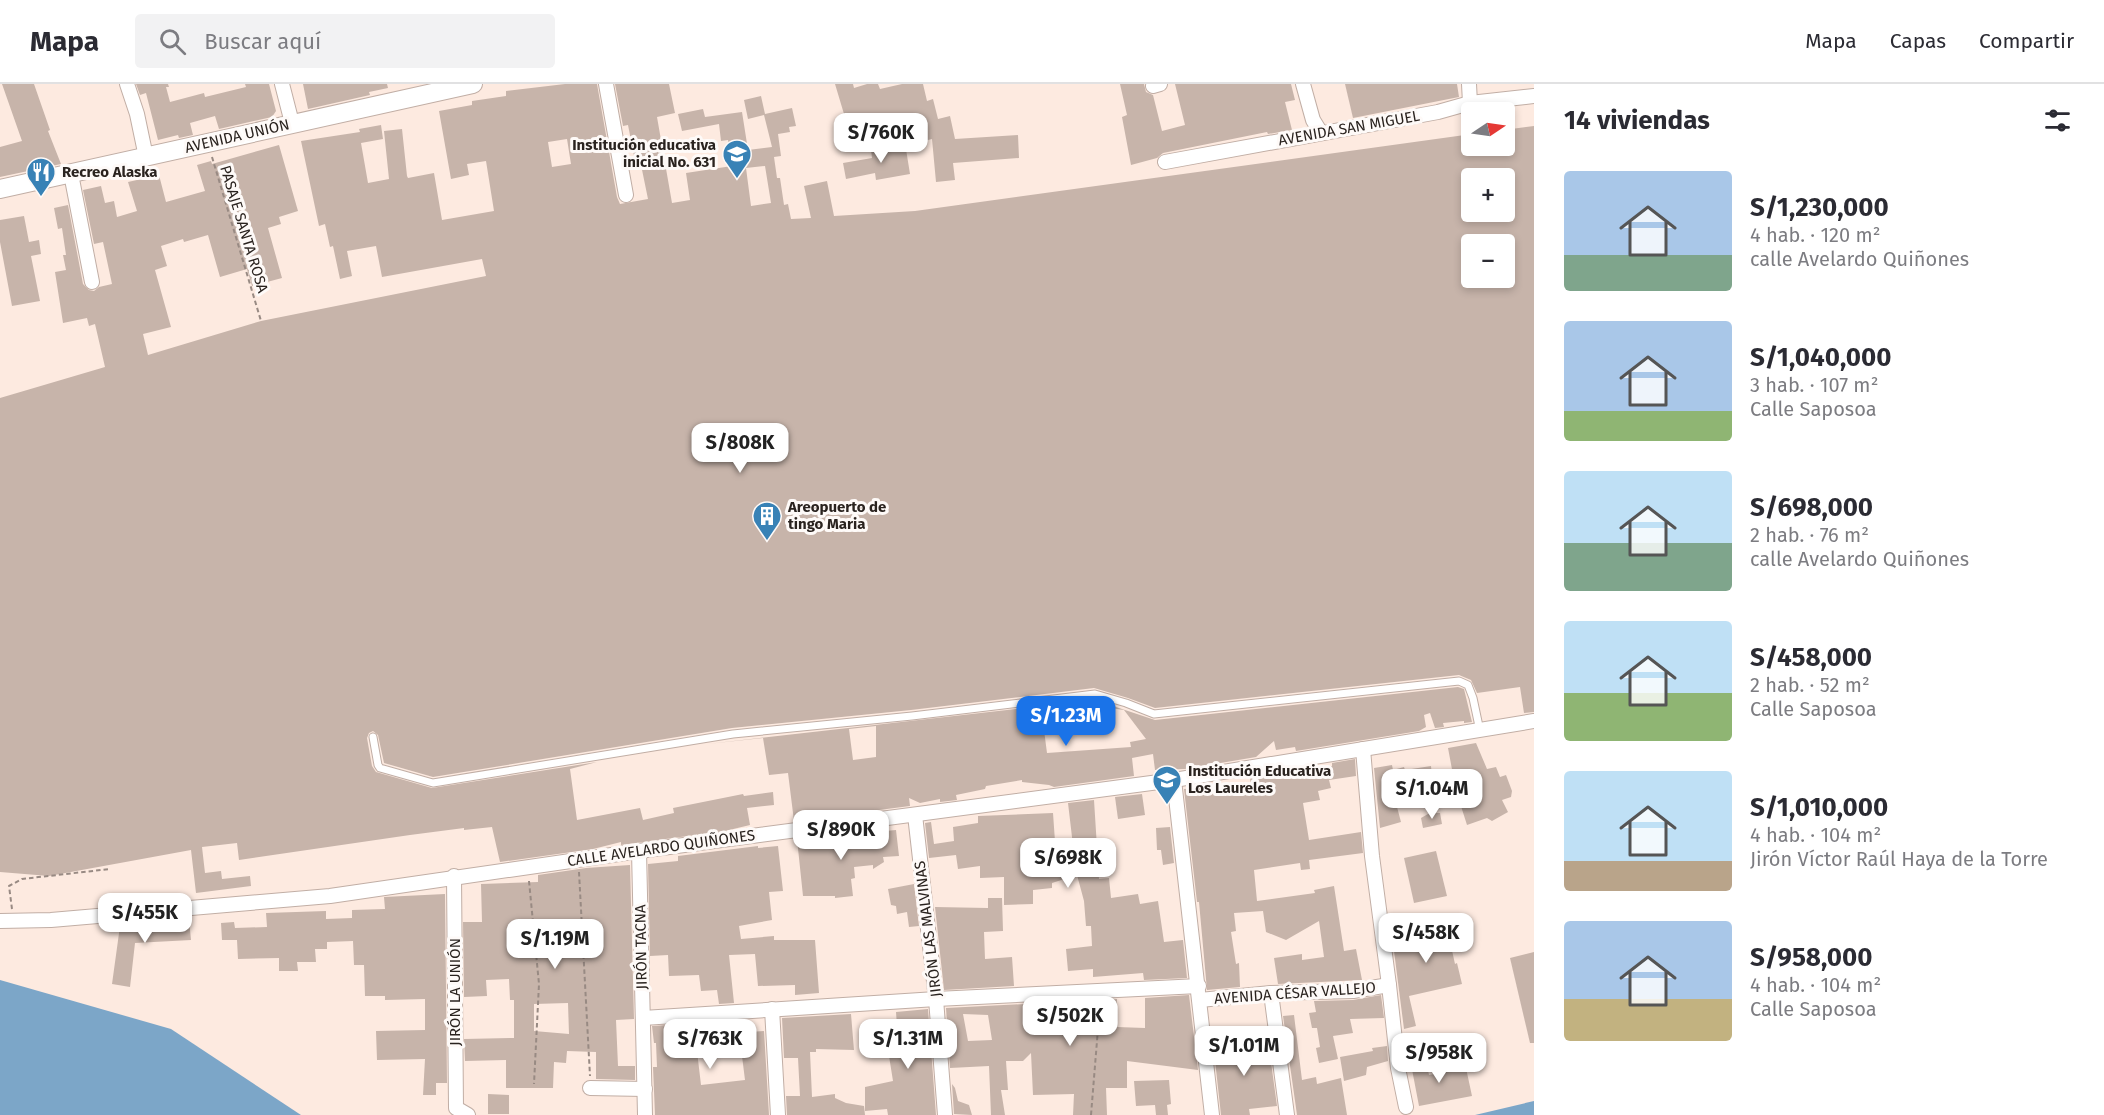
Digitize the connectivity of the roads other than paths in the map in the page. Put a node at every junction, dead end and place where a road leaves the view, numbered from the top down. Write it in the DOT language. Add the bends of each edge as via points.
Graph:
graph roads {
  1 [pos="127,84"];
  2 [pos="282,84"];
  3 [pos="473,84"];
  4 [pos="606,84"];
  5 [pos="1303,84"];
  6 [pos="1469,84"];
  7 [pos="1534,96"];
  8 [pos="1470,102"];
  9 [pos="1486,102"];
  10 [pos="1461,106"];
  11 [pos="292,123"];
  12 [pos="1321,133"];
  13 [pos="146,157"];
  14 [pos="1165,162"];
  15 [pos="71,174"];
  16 [pos="0,189"];
  17 [pos="626,195"];
  18 [pos="92,282"];
  19 [pos="1534,721"];
  20 [pos="1480,731"];
  21 [pos="373,737"];
  22 [pos="1363,749"];
  23 [pos="1174,780"];
  24 [pos="915,815"];
  25 [pos="639,851"];
  26 [pos="454,876"];
  27 [pos="0,921"];
  28 [pos="1389,985"];
  29 [pos="1199,993"];
  30 [pos="1271,993"];
  31 [pos="936,999"];
  32 [pos="772,1009"];
  33 [pos="643,1018"];
  34 [pos="590,1088"];
  35 [pos="645,1089"];
  36 [pos="1406,1107"];
  37 [pos="468,1115"];
  38 [pos="645,1115"];
  39 [pos="777,1115"];
  40 [pos="945,1115"];
  41 [pos="1212,1115"];
  42 [pos="1287,1115"];
  1 -- 13 [label="street"];
  2 -- 11 [label="street"];
  3 -- 11 [label="main road, AVENIDA UNIÓN"];
  4 -- 17 [label="street"];
  5 -- 12 [label="street" via="1313,120"];
  6 -- 8 [label="street"];
  7 -- 9 [label="street, AVENIDA SAN MIGUEL"];
  10 -- 12 [label="street, AVENIDA SAN MIGUEL"];
  11 -- 13 [label="main road, AVENIDA UNIÓN"];
  12 -- 14 [label="street, AVENIDA SAN MIGUEL"];
  13 -- 15 [label="main road, AVENIDA UNIÓN"];
  15 -- 16 [label="main road, AVENIDA UNIÓN"];
  15 -- 18 [label="street"];
  19 -- 20 [label="street, CALLE AVELARDO QUIÑONES"];
  20 -- 21 [label="lane" via="1468,684 1459,681 1154,714 1095,694 733,734 433,783 380,768"];
  20 -- 22 [label="street, CALLE AVELARDO QUIÑONES"];
  22 -- 23 [label="street, CALLE AVELARDO QUIÑONES"];
  22 -- 28 [label="street"];
  23 -- 24 [label="street, CALLE AVELARDO QUIÑONES"];
  23 -- 29 [label="street"];
  24 -- 25 [label="street, CALLE AVELARDO QUIÑONES"];
  24 -- 31 [label="street, JIRÓN LAS MALVINAS"];
  25 -- 26 [label="street, CALLE AVELARDO QUIÑONES"];
  25 -- 33 [label="street, JIRÓN TACNA"];
  26 -- 27 [label="street, CALLE AVELARDO QUIÑONES" via="330,896"];
  26 -- 37 [label="street, JIRÓN LA UNIÓN" via="456,1108"];
  28 -- 30 [label="street, AVENIDA CÉSAR VALLEJO" via="1353,991"];
  28 -- 36 [label="street"];
  29 -- 30 [label="street, AVENIDA CÉSAR VALLEJO"];
  29 -- 31 [label="street, AVENIDA CÉSAR VALLEJO" via="1101,991"];
  29 -- 41 [label="street"];
  30 -- 42 [label="street"];
  31 -- 32 [label="street, AVENIDA CÉSAR VALLEJO"];
  31 -- 40 [label="street, JIRÓN LAS MALVINAS"];
  32 -- 33 [label="street, AVENIDA CÉSAR VALLEJO"];
  32 -- 39 [label="street"];
  33 -- 35 [label="street, JIRÓN TACNA"];
  34 -- 35 [label="street"];
  35 -- 38 [label="street, JIRÓN TACNA"];
}
